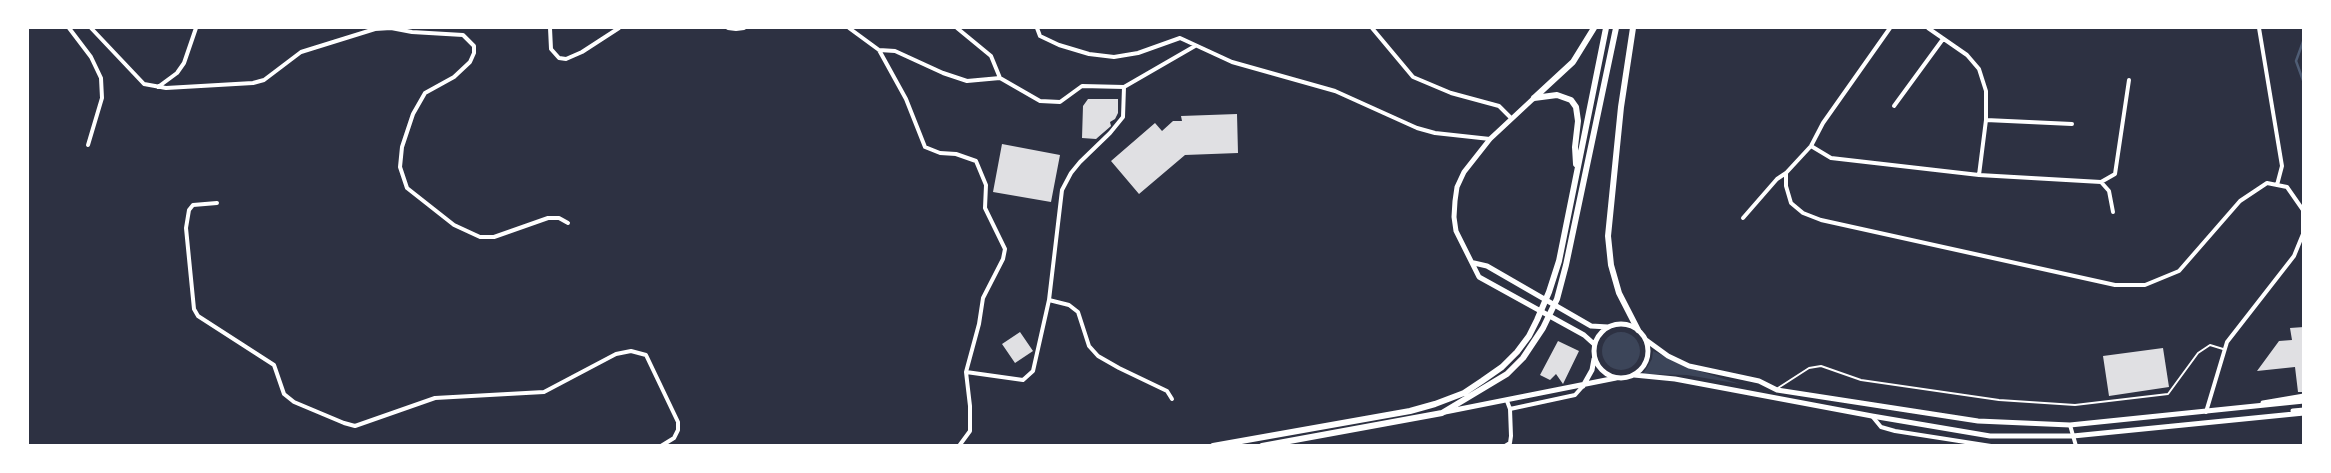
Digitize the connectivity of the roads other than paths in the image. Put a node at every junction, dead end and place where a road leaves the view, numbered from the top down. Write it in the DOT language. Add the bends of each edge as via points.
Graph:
graph roads {
  1 [pos="69,28"];
  2 [pos="90,28"];
  3 [pos="196,28"];
  4 [pos="376,28"];
  5 [pos="550,28"];
  6 [pos="618,28"];
  7 [pos="728,28"];
  8 [pos="744,28"];
  9 [pos="849,28"];
  10 [pos="957,28"];
  11 [pos="1037,28"];
  12 [pos="1372,28"];
  13 [pos="1594,28"];
  14 [pos="1606,28"];
  15 [pos="1616,28"];
  16 [pos="1633,28"];
  17 [pos="1890,28"];
  18 [pos="1928,28"];
  19 [pos="2259,28"];
  20 [pos="1943,39"];
  21 [pos="1195,46"];
  22 [pos="879,50"];
  23 [pos="1000,78"];
  24 [pos="2129,80"];
  25 [pos="158,87"];
  26 [pos="1124,87"];
  27 [pos="1534,98"];
  28 [pos="1894,106"];
  29 [pos="1511,118"];
  30 [pos="1986,120"];
  31 [pos="2072,124"];
  32 [pos="1490,139"];
  33 [pos="88,145"];
  34 [pos="1811,146"];
  35 [pos="1786,173"];
  36 [pos="1576,174"];
  37 [pos="1979,175"];
  38 [pos="2101,182"];
  39 [pos="2277,185"];
  40 [pos="217,203"];
  41 [pos="2113,212"];
  42 [pos="1744,218"];
  43 [pos="568,223"];
  44 [pos="1474,263"];
  45 [pos="1049,300"];
  46 [pos="1608,328"];
  47 [pos="1638,330"];
  48 [pos="1646,340"];
  49 [pos="1594,344"];
  50 [pos="2224,349"];
  51 [pos="1595,359"];
  52 [pos="966,372"];
  53 [pos="1634,375"];
  54 [pos="1616,378"];
  55 [pos="1583,386"];
  56 [pos="1776,390"];
  57 [pos="2304,396"];
  58 [pos="1172,399"];
  59 [pos="1507,401"];
  60 [pos="2304,401"];
  61 [pos="1510,409"];
  62 [pos="2228,410"];
  63 [pos="2206,412"];
  64 [pos="2304,412"];
  65 [pos="1442,413"];
  66 [pos="1872,416"];
  67 [pos="2230,420"];
  68 [pos="2070,425"];
  69 [pos="2073,436"];
  70 [pos="660,446"];
  71 [pos="959,446"];
  72 [pos="1212,446"];
  73 [pos="1262,446"];
  74 [pos="1506,446"];
  75 [pos="1991,446"];
  76 [pos="2076,446"];
  1 -- 33 [label="street" via="91,57 101,78 102,98"];
  2 -- 25 [label="street" via="144,84"];
  3 -- 25 [label="street" via="184,63 177,73"];
  4 -- 25 [label="street" via="301,52 264,80 254,83"];
  4 -- 43 [label="street" via="463,35 474,46 470,62 454,77 425,93 413,114 402,147 400,166 407,188 454,225 480,237 494,237 548,218 559,218"];
  5 -- 6 [label="street" via="551,49 559,58 566,59"];
  7 -- 8 [label="street"];
  9 -- 22 [label="street"];
  10 -- 23 [label="street" via="991,56"];
  11 -- 21 [label="street" via="1040,36 1060,45 1114,57 1138,53 1180,38"];
  12 -- 29 [label="street" via="1413,77 1451,93 1499,106"];
  13 -- 27 [label="main road" via="1573,62"];
  14 -- 36 [label="main road"];
  15 -- 65 [label="main road" via="1557,300 1523,358 1507,374"];
  16 -- 47 [label="main road" via="1608,236 1611,266 1619,293"];
  17 -- 34 [label="street"];
  18 -- 20 [label="street"];
  19 -- 39 [label="street" via="2282,166"];
  20 -- 28 [label="street"];
  20 -- 30 [label="street" via="1967,55 1979,69 1986,91"];
  21 -- 26 [label="street"];
  21 -- 32 [label="street" via="1232,62 1335,91 1417,128"];
  22 -- 23 [label="street" via="895,51 967,81"];
  22 -- 52 [label="street" via="906,99 925,147 976,161 986,185 985,208 1005,249 1003,260 983,298"];
  23 -- 26 [label="street" via="1040,101 1050,103 1060,102 1082,86"];
  24 -- 38 [label="street" via="2116,174"];
  26 -- 45 [label="street" via="1123,117 1070,173 1062,190"];
  27 -- 29 [label="street"];
  27 -- 36 [label="main road" via="1557,94 1571,100 1576,107"];
  29 -- 32 [label="street"];
  30 -- 31 [label="street"];
  30 -- 37 [label="street"];
  32 -- 44 [label="street" via="1464,172 1455,201 1456,231"];
  34 -- 35 [label="street"];
  34 -- 37 [label="street" via="1831,158"];
  35 -- 39 [label="street" via="1791,202 1803,213 1821,220 2115,285 2145,285 2180,271 2240,201 2267,183"];
  35 -- 42 [label="street"];
  36 -- 72 [label="main road" via="1559,261 1549,292 1529,336 1502,367 1464,393 1418,409"];
  37 -- 38 [label="street"];
  38 -- 41 [label="street" via="2109,191"];
  39 -- 50 [label="street" via="2287,187 2303,210 2303,234 2294,256"];
  40 -- 70 [label="street" via="193,205 189,210 186,228 194,309 198,316 274,365 284,394 294,402 355,426 435,398 544,392 616,354 631,351 649,359 678,422 674,438"];
  44 -- 46 [label="street" via="1487,266 1590,326"];
  44 -- 49 [label="street" via="1479,277 1584,335"];
  45 -- 52 [label="street" via="1033,371 1023,380"];
  45 -- 58 [label="street" via="1069,305 1078,312 1089,346 1098,356 1167,391"];
  46 -- 47 [label="street" via="1618,324"];
  46 -- 49 [label="street" via="1599,334"];
  47 -- 48 [label="street"];
  48 -- 53 [label="street" via="1648,356"];
  48 -- 56 [label="street" via="1668,356 1690,366 1759,381"];
  49 -- 51 [label="street"];
  50 -- 56 [label="lane" via="2210,345 2198,353 2168,394 2075,405 1999,400 1879,383 1820,366 1809,368"];
  50 -- 63 [label="street"];
  51 -- 54 [label="street" via="1599,368"];
  51 -- 55 [label="street"];
  52 -- 71 [label="street" via="970,431"];
  53 -- 54 [label="street"];
  53 -- 66 [label="street" via="1675,379"];
  54 -- 55 [label="street"];
  55 -- 59 [label="street"];
  55 -- 61 [label="street" via="1575,395"];
  56 -- 68 [label="street" via="1978,421"];
  57 -- 62 [label="street"];
  59 -- 61 [label="street"];
  59 -- 65 [label="street"];
  60 -- 62 [label="street"];
  61 -- 74 [label="street" via="1511,436"];
  62 -- 63 [label="street"];
  63 -- 68 [label="street"];
  64 -- 67 [label="street"];
  64 -- 67 [label="street"];
  65 -- 73 [label="main road"];
  66 -- 69 [label="street" via="1990,436"];
  66 -- 75 [label="street" via="1881,427 1896,431"];
  67 -- 69 [label="street"];
  68 -- 69 [label="street"];
  69 -- 76 [label="street"];
}
